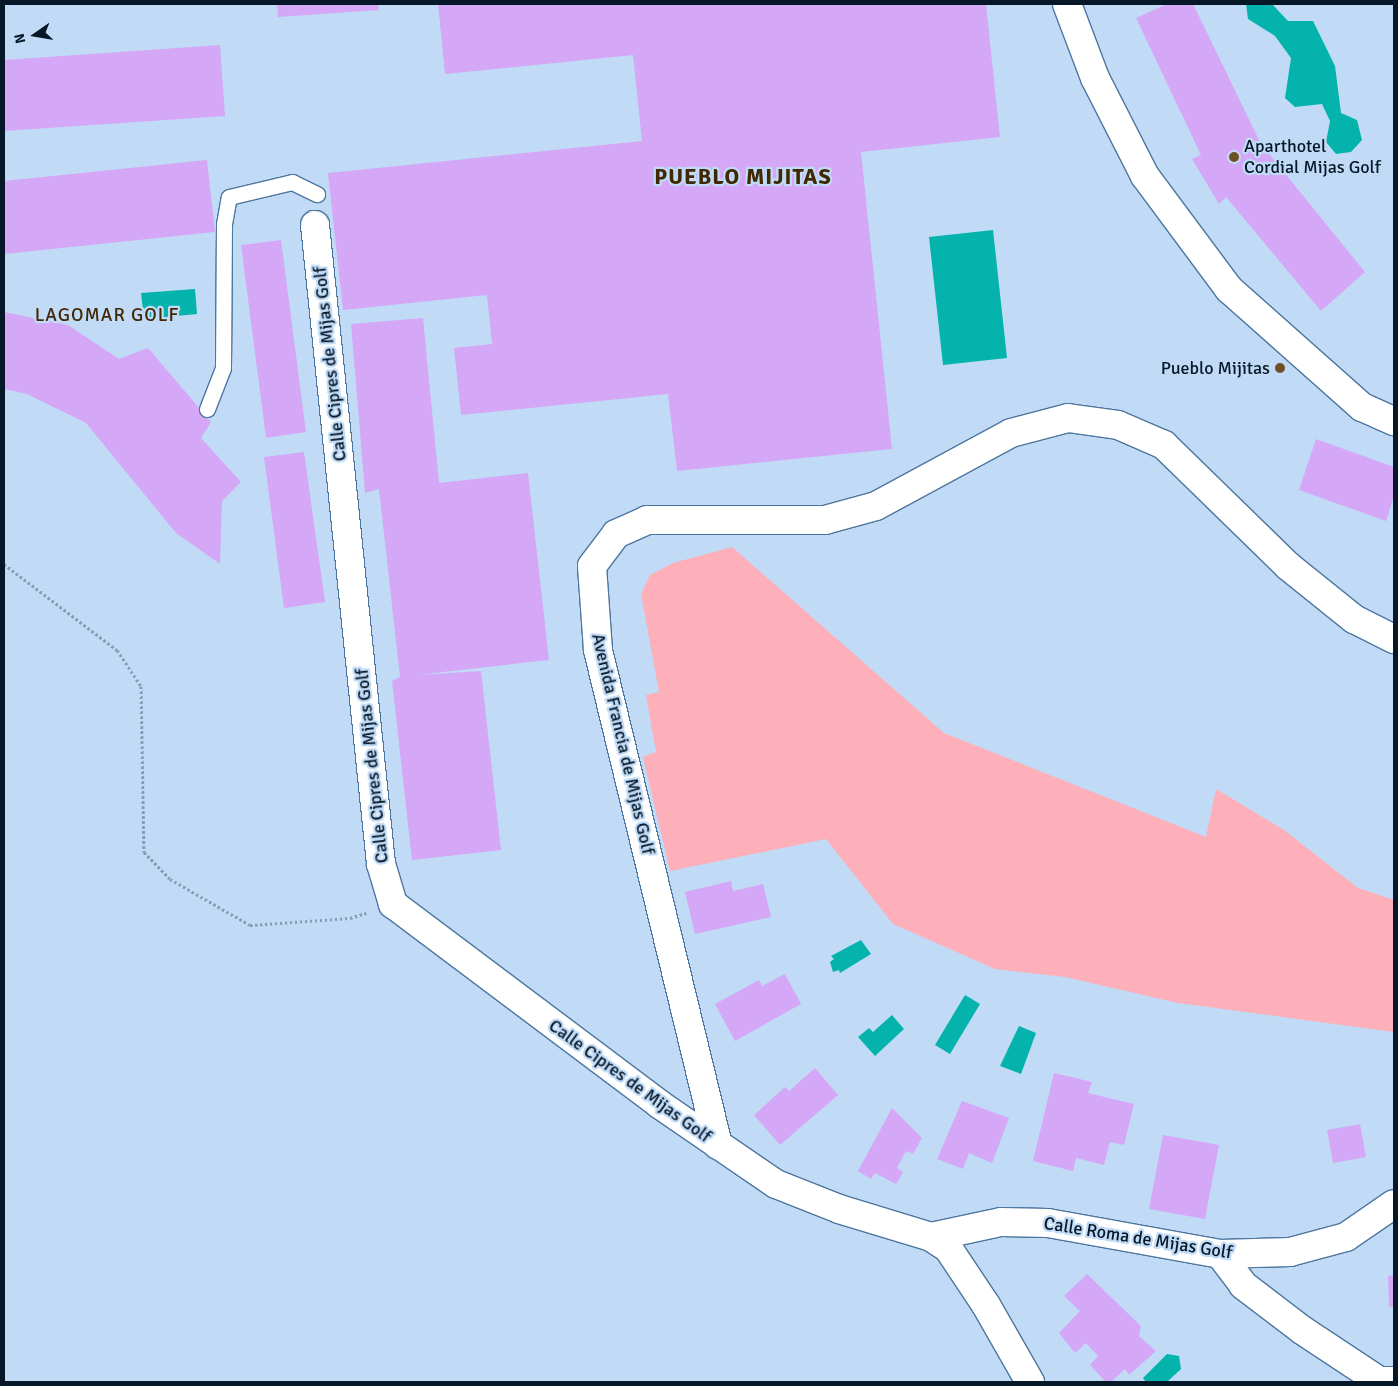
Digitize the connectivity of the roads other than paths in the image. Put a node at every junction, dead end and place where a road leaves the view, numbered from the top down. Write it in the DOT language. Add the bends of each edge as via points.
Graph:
graph roads {
  1 [pos="1066,4"];
  2 [pos="317,194"];
  3 [pos="315,225"];
  4 [pos="207,409"];
  5 [pos="1394,421"];
  6 [pos="1394,639"];
  7 [pos="718,1145"];
  8 [pos="1394,1204"];
  9 [pos="931,1237"];
  10 [pos="1220,1254"];
  11 [pos="1394,1381"];
  12 [pos="1030,1382"];
  1 -- 5 [label="street" via="1096,78 1145,176 1229,289 1362,407"];
  2 -- 4 [label="lane" via="292,182 229,197 224,224 223,368"];
  3 -- 7 [label="street, Calle Cipres de Mijas Golf" via="381,864 393,904"];
  6 -- 7 [label="street, Avenida Francia de Mijas Golf" via="1354,619 1288,566 1164,445 1118,425 1068,418 1011,433 876,506 825,520 647,520 616,534 592,566 598,650"];
  7 -- 9 [label="street, Calle Cipres de Mijas Golf" via="776,1184 839,1209"];
  8 -- 10 [label="street, Calle Roma de Mijas Golf" via="1346,1237 1290,1252"];
  9 -- 10 [label="street, Calle Roma de Mijas Golf" via="1001,1222 1048,1223"];
  9 -- 12 [label="street" via="948,1248 986,1304"];
  10 -- 11 [label="street" via="1243,1285 1302,1330 1379,1381"];
}
